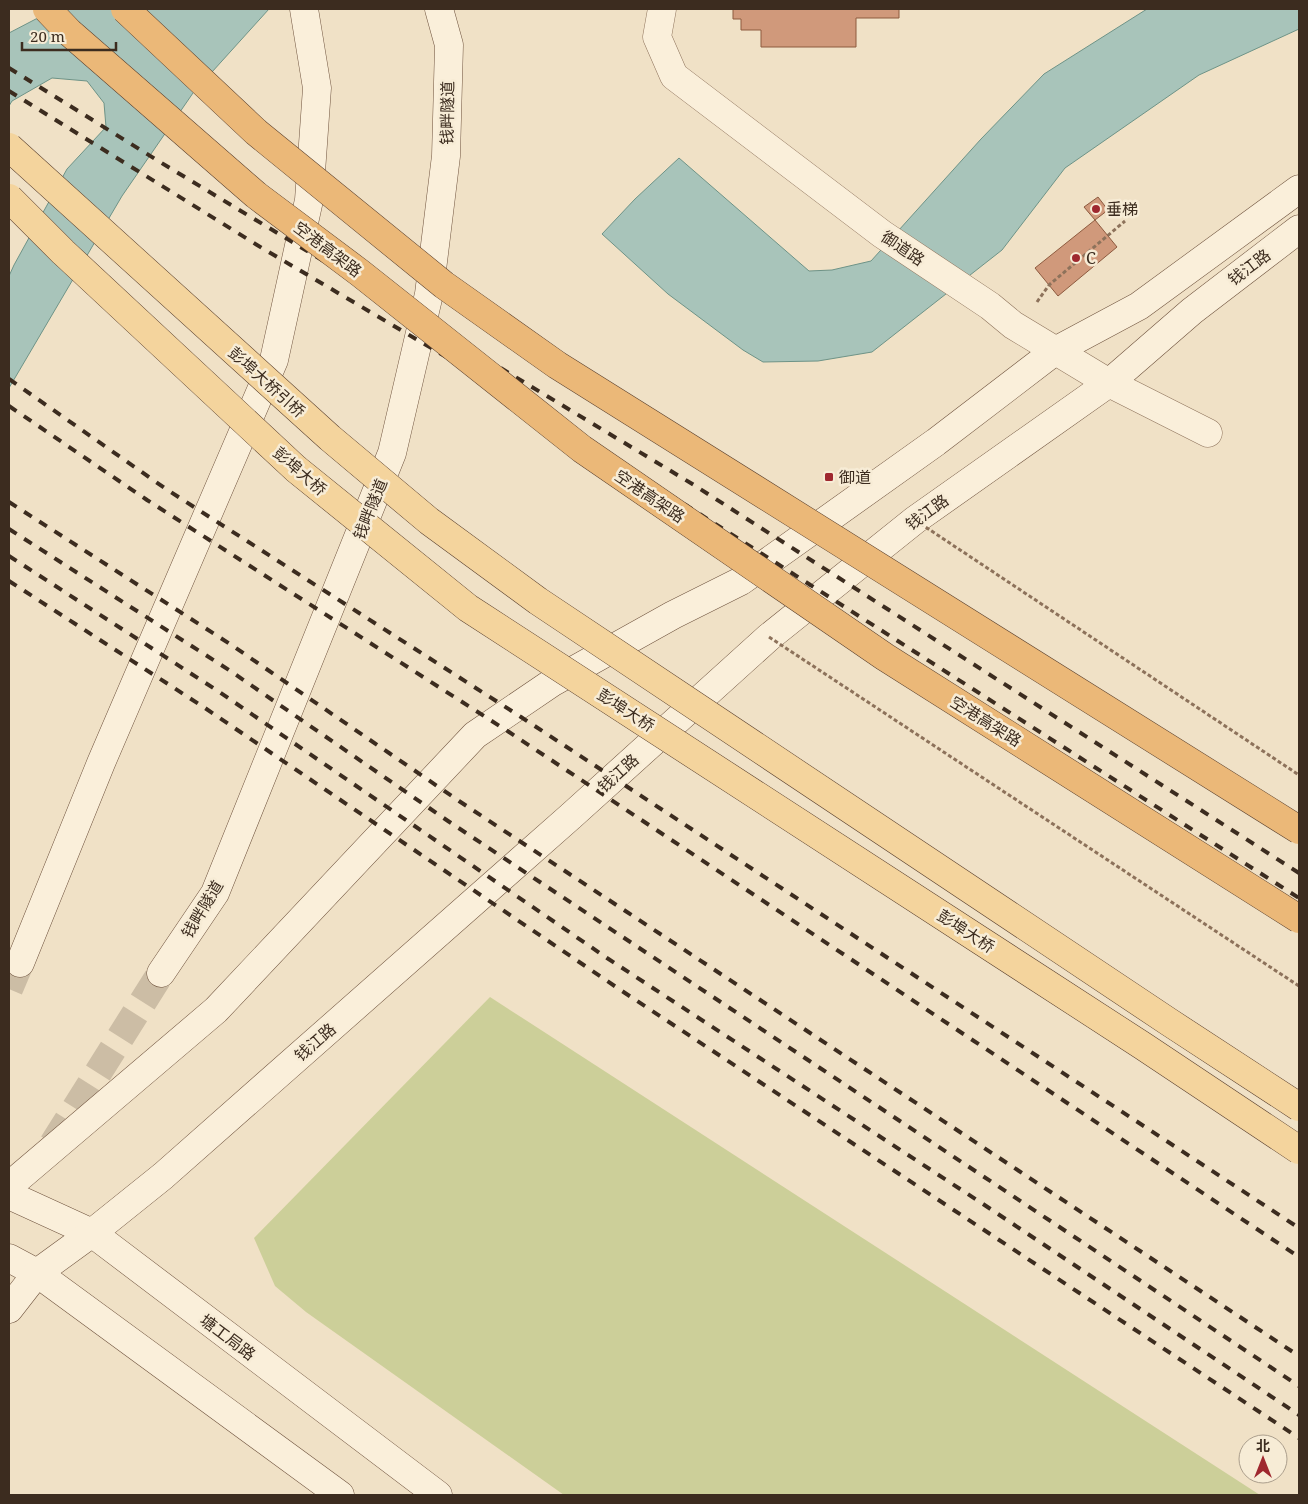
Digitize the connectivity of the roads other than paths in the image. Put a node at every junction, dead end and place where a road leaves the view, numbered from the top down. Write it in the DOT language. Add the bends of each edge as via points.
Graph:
graph roads {
  1 [pos="47,9"];
  2 [pos="126,9"];
  3 [pos="304,9"];
  4 [pos="439,9"];
  5 [pos="662,9"];
  6 [pos="9,147"];
  7 [pos="1299,188"];
  8 [pos="9,198"];
  9 [pos="1299,229"];
  10 [pos="1054,351"];
  11 [pos="1109,383"];
  12 [pos="1208,433"];
  13 [pos="1299,830"];
  14 [pos="1299,919"];
  15 [pos="20,963"];
  16 [pos="161,973"];
  17 [pos="1299,1107"];
  18 [pos="1299,1150"];
  19 [pos="9,1186"];
  20 [pos="9,1195"];
  21 [pos="92,1233"];
  22 [pos="9,1258"];
  23 [pos="37,1273"];
  24 [pos="9,1309"];
  25 [pos="340,1495"];
  26 [pos="438,1495"];
  1 -- 14 [label="highway, 空港高架路, bridge" via="69,32 256,195 582,449 885,657"];
  2 -- 13 [label="highway, bridge" via="256,132 444,284 557,365"];
  3 -- 15 [label="main road" via="317,88 309,200 274,360 101,763"];
  4 -- 16 [label="main road, 钱畔隧道" via="448,45 446,156 429,294 392,452 215,893"];
  5 -- 10 [label="main road, 御道路" via="657,37 674,76 882,234"];
  6 -- 17 [label="main road, 彭埠大桥引桥, bridge" via="330,438 429,521 538,601"];
  7 -- 10 [label="main road, 钱江路" via="1139,306"];
  8 -- 18 [label="main road, 彭埠大桥, bridge" via="296,469 468,608"];
  9 -- 11 [label="main road, 钱江路" via="1192,311"];
  10 -- 11 [label="main road, 御道路"];
  10 -- 19 [label="main road, 钱江路" via="936,442 741,581 553,682 475,735 216,1010"];
  11 -- 12 [label="main road, 御道路"];
  11 -- 21 [label="main road, 钱江路" via="916,520 769,637 163,1176"];
  20 -- 21 [label="main road, 塘工局路"];
  21 -- 23 [label="main road, 钱江路"];
  21 -- 26 [label="main road, 塘工局路"];
  22 -- 23 [label="main road"];
  23 -- 24 [label="main road, 钱江路"];
  23 -- 25 [label="main road"];
}
